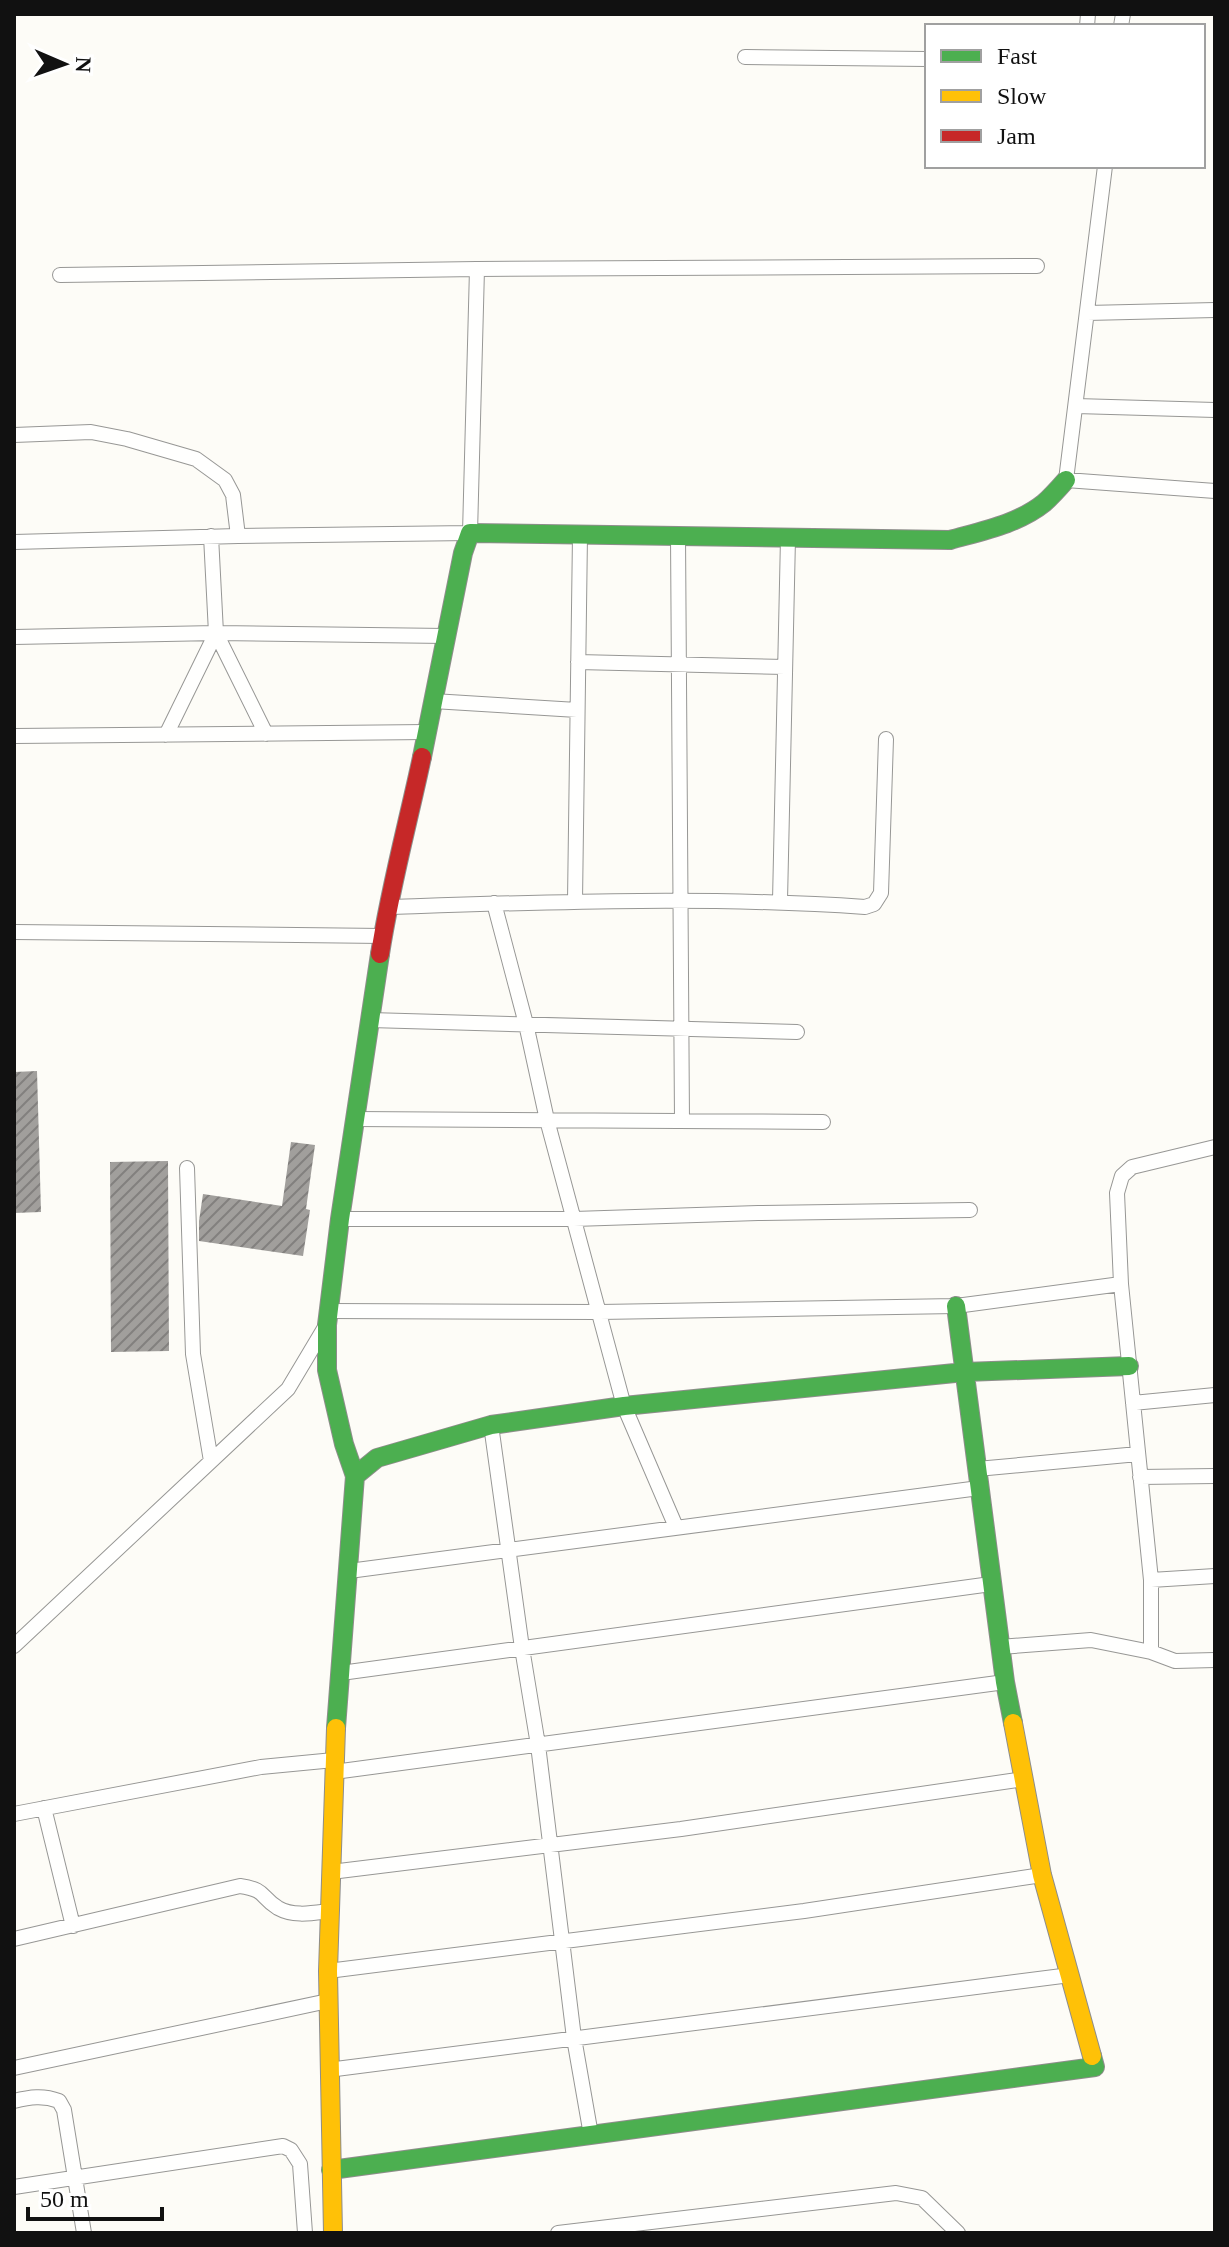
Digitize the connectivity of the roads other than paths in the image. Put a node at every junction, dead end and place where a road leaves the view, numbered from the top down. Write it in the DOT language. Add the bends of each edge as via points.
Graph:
graph roads {
  1 [pos="745,57"];
  2 [pos="925,59"];
  3 [pos="1105,168"];
  4 [pos="1037,266"];
  5 [pos="477,269"];
  6 [pos="60,275"];
  7 [pos="1215,310"];
  8 [pos="1087,313"];
  9 [pos="1076,406"];
  10 [pos="1215,410"];
  11 [pos="14,435"];
  12 [pos="1066,480"];
  13 [pos="1215,491"];
  14 [pos="470,533"];
  15 [pos="580,535"];
  16 [pos="211,536"];
  17 [pos="238,536"];
  18 [pos="678,536"];
  19 [pos="788,538"];
  20 [pos="14,542"];
  21 [pos="216,633"];
  22 [pos="446,636"];
  23 [pos="14,637"];
  24 [pos="578,662"];
  25 [pos="678,665"];
  26 [pos="785,667"];
  27 [pos="433,701"];
  28 [pos="577,710"];
  29 [pos="427,732"];
  30 [pos="266,734"];
  31 [pos="166,735"];
  32 [pos="14,736"];
  33 [pos="886,739"];
  34 [pos="575,901"];
  35 [pos="679,901"];
  36 [pos="780,901"];
  37 [pos="494,903"];
  38 [pos="387,907"];
  39 [pos="14,932"];
  40 [pos="383,936"];
  41 [pos="370,1020"];
  42 [pos="526,1024"];
  43 [pos="683,1029"];
  44 [pos="797,1032"];
  45 [pos="354,1119"];
  46 [pos="547,1120"];
  47 [pos="682,1121"];
  48 [pos="823,1122"];
  49 [pos="1215,1147"];
  50 [pos="187,1168"];
  51 [pos="970,1210"];
  52 [pos="340,1219"];
  53 [pos="574,1219"];
  54 [pos="1121,1284"];
  55 [pos="956,1306"];
  56 [pos="600,1312"];
  57 [pos="328,1318"];
  58 [pos="1129,1366"];
  59 [pos="965,1372"];
  60 [pos="1215,1395"];
  61 [pos="1133,1403"];
  62 [pos="624,1406"];
  63 [pos="491,1425"];
  64 [pos="1138,1454"];
  65 [pos="211,1461"];
  66 [pos="355,1476"];
  67 [pos="1215,1476"];
  68 [pos="1140,1477"];
  69 [pos="978,1479"];
  70 [pos="676,1527"];
  71 [pos="508,1550"];
  72 [pos="349,1571"];
  73 [pos="1215,1576"];
  74 [pos="1151,1580"];
  75 [pos="991,1584"];
  76 [pos="14,1646"];
  77 [pos="1000,1647"];
  78 [pos="522,1648"];
  79 [pos="1151,1652"];
  80 [pos="1215,1660"];
  81 [pos="341,1673"];
  82 [pos="1005,1682"];
  83 [pos="538,1745"];
  84 [pos="334,1766"];
  85 [pos="1024,1779"];
  86 [pos="44,1808"];
  87 [pos="14,1814"];
  88 [pos="551,1845"];
  89 [pos="331,1872"];
  90 [pos="1042,1875"];
  91 [pos="330,1911"];
  92 [pos="73,1926"];
  93 [pos="14,1939"];
  94 [pos="563,1942"];
  95 [pos="328,1971"];
  96 [pos="1070,1975"];
  97 [pos="328,2001"];
  98 [pos="574,2038"];
  99 [pos="14,2068"];
  100 [pos="328,2070"];
  101 [pos="14,2101"];
  102 [pos="591,2135"];
  103 [pos="331,2170"];
  104 [pos="76,2178"];
  105 [pos="14,2187"];
  106 [pos="84,2233"];
  107 [pos="305,2233"];
  108 [pos="333,2233"];
  109 [pos="558,2233"];
  110 [pos="958,2233"];
  1 -- 2 [label="street"];
  3 -- 8 [label="street"];
  4 -- 5 [label="street"];
  5 -- 6 [label="street"];
  5 -- 14 [label="street"];
  7 -- 8 [label="street"];
  8 -- 9 [label="street"];
  9 -- 10 [label="street"];
  9 -- 12 [label="street"];
  11 -- 17 [label="street" via="91,432 196,459 225,480 233,495"];
  12 -- 13 [label="street"];
  12 -- 19 [label="street" via="1021,517 950,540"];
  14 -- 15 [label="street"];
  14 -- 17 [label="street"];
  14 -- 22 [label="street"];
  15 -- 18 [label="street"];
  15 -- 24 [label="street"];
  16 -- 17 [label="street"];
  16 -- 20 [label="street"];
  16 -- 21 [label="street"];
  18 -- 19 [label="street"];
  18 -- 25 [label="street"];
  19 -- 26 [label="street"];
  21 -- 22 [label="street"];
  21 -- 23 [label="street"];
  21 -- 30 [label="street"];
  21 -- 31 [label="street"];
  22 -- 27 [label="street"];
  24 -- 25 [label="street"];
  24 -- 28 [label="street"];
  25 -- 26 [label="street"];
  25 -- 35 [label="street"];
  26 -- 36 [label="street"];
  27 -- 28 [label="street"];
  27 -- 29 [label="street"];
  28 -- 34 [label="street"];
  29 -- 30 [label="street"];
  29 -- 38 [label="street"];
  30 -- 31 [label="street"];
  31 -- 32 [label="street"];
  33 -- 36 [label="street" via="881,893 874,904"];
  34 -- 35 [label="street"];
  34 -- 37 [label="street"];
  35 -- 36 [label="street"];
  35 -- 43 [label="street"];
  37 -- 38 [label="street"];
  37 -- 42 [label="street"];
  38 -- 40 [label="street"];
  39 -- 40 [label="street"];
  40 -- 41 [label="street"];
  41 -- 42 [label="street"];
  41 -- 45 [label="street"];
  42 -- 43 [label="street"];
  42 -- 46 [label="street"];
  43 -- 44 [label="street"];
  43 -- 47 [label="street"];
  45 -- 46 [label="street"];
  45 -- 52 [label="street"];
  46 -- 47 [label="street"];
  46 -- 53 [label="street"];
  47 -- 48 [label="street"];
  49 -- 54 [label="street" via="1132,1167 1122,1176 1117,1193"];
  50 -- 65 [label="street" via="193,1354"];
  51 -- 53 [label="street"];
  52 -- 53 [label="street"];
  52 -- 57 [label="street"];
  53 -- 56 [label="street"];
  54 -- 55 [label="street"];
  54 -- 58 [label="street"];
  55 -- 56 [label="street"];
  55 -- 59 [label="street"];
  56 -- 57 [label="street"];
  56 -- 62 [label="street"];
  57 -- 65 [label="street" via="288,1389"];
  57 -- 66 [label="street" via="327,1370"];
  58 -- 59 [label="street"];
  58 -- 61 [label="street"];
  59 -- 62 [label="street"];
  59 -- 69 [label="street"];
  60 -- 61 [label="street"];
  61 -- 64 [label="street"];
  62 -- 63 [label="street"];
  62 -- 70 [label="street"];
  63 -- 66 [label="street" via="377,1458"];
  63 -- 71 [label="street"];
  64 -- 68 [label="street"];
  64 -- 69 [label="street"];
  65 -- 76 [label="street"];
  66 -- 72 [label="street"];
  67 -- 68 [label="street"];
  68 -- 74 [label="street"];
  69 -- 70 [label="street"];
  69 -- 75 [label="street"];
  70 -- 71 [label="street"];
  71 -- 72 [label="street"];
  71 -- 78 [label="street"];
  72 -- 81 [label="street"];
  73 -- 74 [label="street"];
  74 -- 79 [label="street"];
  75 -- 77 [label="street"];
  75 -- 78 [label="street"];
  77 -- 79 [label="street" via="1091,1640"];
  77 -- 82 [label="street"];
  78 -- 81 [label="street"];
  78 -- 83 [label="street"];
  79 -- 80 [label="street" via="1175,1661"];
  81 -- 84 [label="street"];
  82 -- 83 [label="street"];
  82 -- 85 [label="street"];
  83 -- 84 [label="street"];
  83 -- 88 [label="street"];
  84 -- 86 [label="street" via="261,1767"];
  84 -- 89 [label="street"];
  85 -- 88 [label="street"];
  85 -- 90 [label="street"];
  86 -- 87 [label="street"];
  86 -- 92 [label="street"];
  88 -- 89 [label="street"];
  88 -- 94 [label="street"];
  89 -- 91 [label="street"];
  90 -- 94 [label="street"];
  90 -- 96 [label="street"];
  91 -- 92 [label="street" via="301,1914 279,1908 257,1889 240,1886"];
  91 -- 95 [label="street"];
  92 -- 93 [label="street"];
  94 -- 95 [label="street"];
  94 -- 98 [label="street"];
  95 -- 97 [label="street"];
  96 -- 98 [label="street"];
  96 -- 102 [label="street" via="1095,2067"];
  97 -- 99 [label="street"];
  97 -- 100 [label="street"];
  98 -- 100 [label="street"];
  98 -- 102 [label="street"];
  100 -- 103 [label="street"];
  101 -- 104 [label="street" via="31,2096 59,2101"];
  102 -- 103 [label="street"];
  103 -- 108 [label="street"];
  104 -- 105 [label="street"];
  104 -- 106 [label="street"];
  104 -- 107 [label="street" via="283,2146 300,2164"];
  109 -- 110 [label="street" via="896,2193 922,2198"];
}
